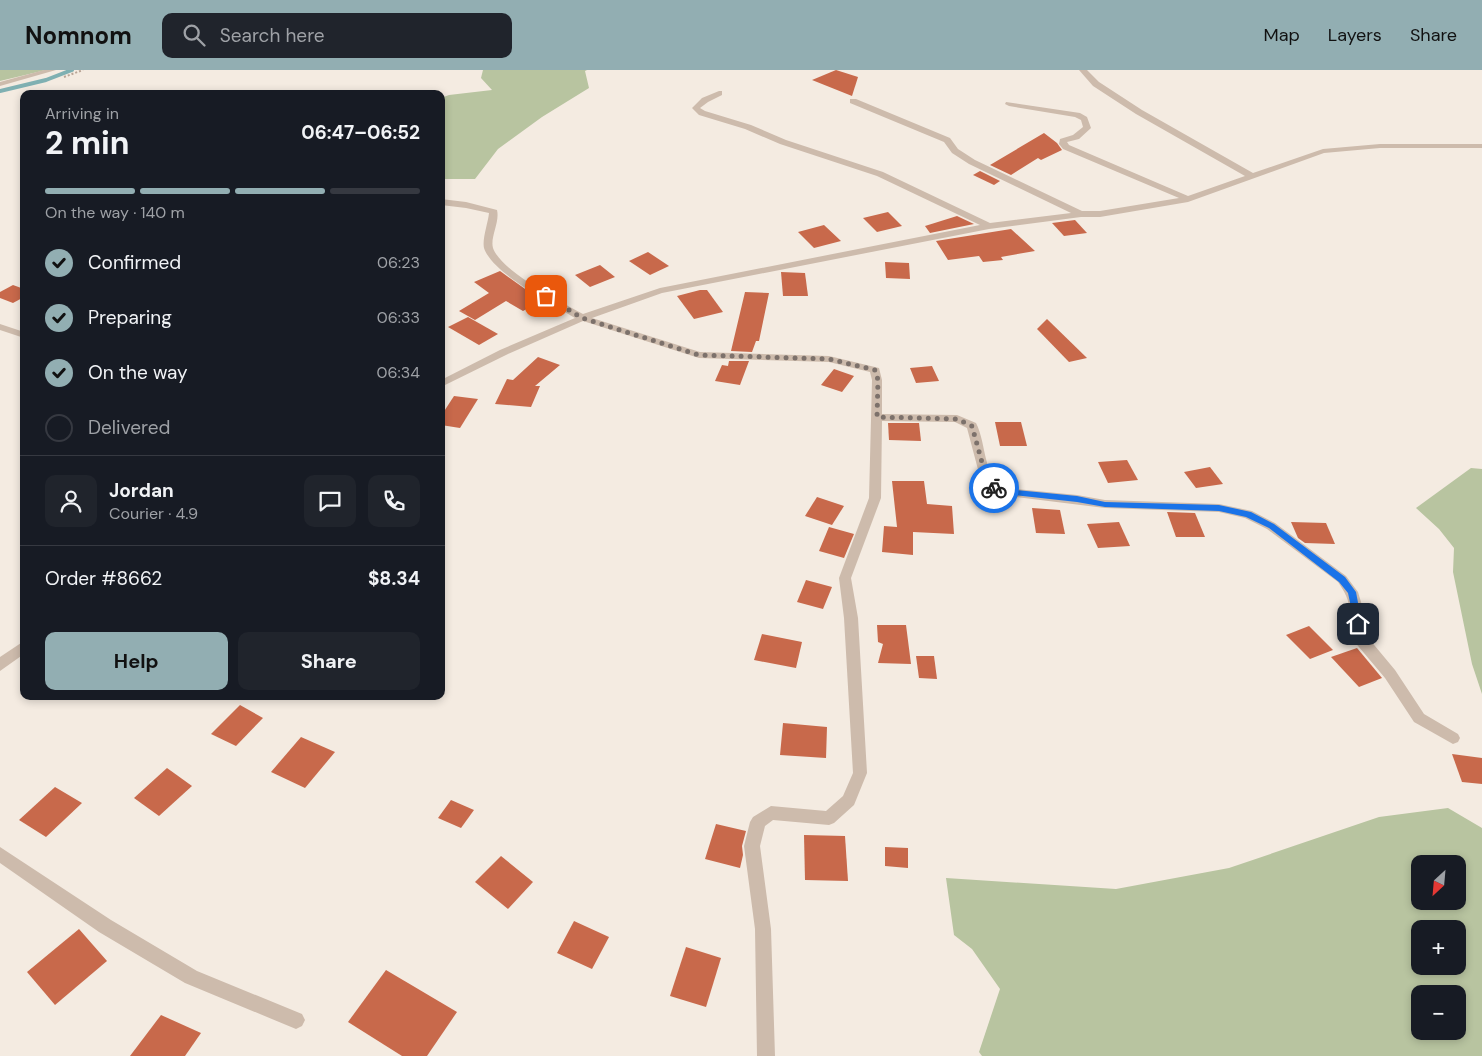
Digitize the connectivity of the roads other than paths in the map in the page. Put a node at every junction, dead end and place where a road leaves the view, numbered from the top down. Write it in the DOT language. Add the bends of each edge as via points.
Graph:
graph roads {
  1 [pos="52,70"];
  2 [pos="1082,70"];
  3 [pos="0,84"];
  4 [pos="719,92"];
  5 [pos="853,101"];
  6 [pos="1009,104"];
  7 [pos="1482,146"];
  8 [pos="1250,176"];
  9 [pos="1188,199"];
  10 [pos="445,202"];
  11 [pos="1081,214"];
  12 [pos="989,226"];
  13 [pos="582,318"];
  14 [pos="0,327"];
  15 [pos="20,333"];
  16 [pos="445,382"];
  17 [pos="877,417"];
  18 [pos="20,649"];
  19 [pos="0,665"];
  20 [pos="1453,738"];
  21 [pos="0,854"];
  22 [pos="296,1020"];
  23 [pos="766,1056"];
  1 -- 3 [label="street"];
  2 -- 8 [label="street" via="1096,84 1139,112"];
  4 -- 12 [label="street" via="696,108 782,142 880,174"];
  5 -- 11 [label="street" via="947,140 955,151 972,162"];
  6 -- 9 [label="street" via="1077,115 1084,119 1087,128 1064,141 1066,147"];
  7 -- 8 [label="street" via="1380,146 1323,151"];
  8 -- 9 [label="street"];
  9 -- 11 [label="street" via="1100,214"];
  10 -- 13 [label="street" via="494,212 488,246 493,256 530,287"];
  11 -- 12 [label="street"];
  12 -- 13 [label="street" via="660,291"];
  13 -- 16 [label="street"];
  13 -- 17 [label="street" via="699,355 829,359 875,370 878,380"];
  14 -- 15 [label="street"];
  17 -- 20 [label="street" via="957,419 972,426 986,477 993,487 1005,492 1105,504 1219,508 1248,514 1271,526 1347,586 1352,592 1357,612 1358,636 1390,674 1419,718"];
  17 -- 23 [label="street" via="875,498 845,578 851,618 860,773 849,800 829,818 771,813 758,822 752,846 763,929"];
  18 -- 19 [label="street"];
  21 -- 22 [label="street" via="105,926 191,977"];
}
